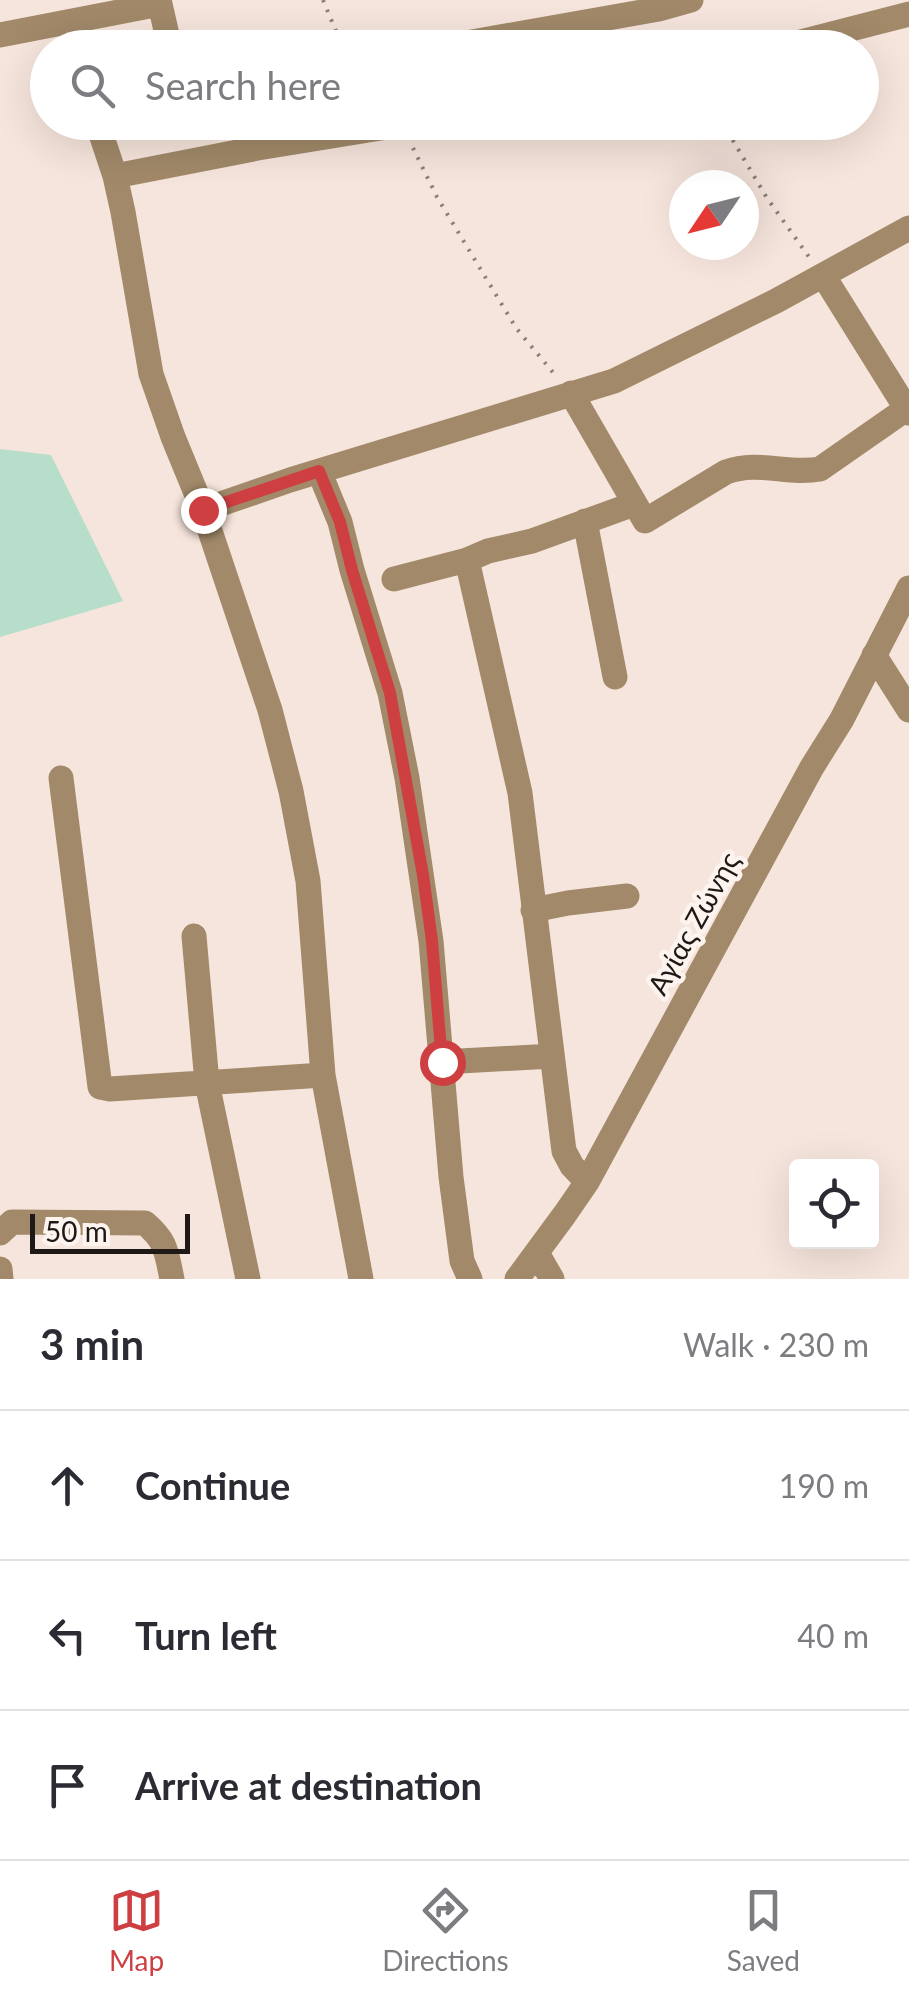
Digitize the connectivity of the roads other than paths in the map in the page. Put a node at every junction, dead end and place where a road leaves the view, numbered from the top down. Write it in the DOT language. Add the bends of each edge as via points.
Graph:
graph roads {
  1 [pos="690,0"];
  2 [pos="904,0"];
  3 [pos="169,2"];
  4 [pos="909,12"];
  5 [pos="85,30"];
  6 [pos="170,30"];
  7 [pos="540,30"];
  8 [pos="843,30"];
  9 [pos="0,35"];
  10 [pos="30,35"];
  11 [pos="103,140"];
  12 [pos="309,140"];
  13 [pos="115,176"];
  14 [pos="909,228"];
  15 [pos="823,275"];
  16 [pos="572,393"];
  17 [pos="908,411"];
  18 [pos="319,471"];
  19 [pos="634,504"];
  20 [pos="203,510"];
  21 [pos="585,521"];
  22 [pos="468,560"];
  23 [pos="394,579"];
  24 [pos="909,588"];
  25 [pos="874,655"];
  26 [pos="614,676"];
  27 [pos="909,710"];
  28 [pos="61,778"];
  29 [pos="628,896"];
  30 [pos="533,910"];
  31 [pos="194,936"];
  32 [pos="552,1056"];
  33 [pos="442,1062"];
  34 [pos="323,1075"];
  35 [pos="206,1083"];
  36 [pos="587,1182"];
  37 [pos="0,1233"];
  38 [pos="536,1252"];
  39 [pos="0,1270"];
  40 [pos="1,1279"];
  41 [pos="172,1279"];
  42 [pos="248,1279"];
  43 [pos="361,1279"];
  44 [pos="470,1279"];
  45 [pos="516,1279"];
  46 [pos="552,1279"];
  1 -- 7 [label="street"];
  2 -- 4 [label="street"];
  3 -- 5 [label="street"];
  3 -- 6 [label="street"];
  4 -- 8 [label="street"];
  9 -- 10 [label="street"];
  11 -- 13 [label="street"];
  12 -- 13 [label="street"];
  13 -- 20 [label="street" via="151,374"];
  14 -- 15 [label="street"];
  15 -- 16 [label="street" via="631,374"];
  15 -- 17 [label="street"];
  16 -- 18 [label="street"];
  16 -- 19 [label="street"];
  17 -- 19 [label="street" via="820,468 738,468 645,522"];
  18 -- 20 [label="street"];
  18 -- 33 [label="street" via="390,693 423,875"];
  19 -- 21 [label="street"];
  20 -- 34 [label="street" via="291,791 308,881"];
  21 -- 22 [label="street"];
  21 -- 26 [label="street"];
  22 -- 23 [label="street"];
  22 -- 30 [label="street" via="520,793"];
  24 -- 25 [label="street, Αγίας Ζώνης"];
  25 -- 27 [label="street"];
  25 -- 36 [label="street, Αγίας Ζώνης"];
  28 -- 35 [label="street" via="100,1087"];
  29 -- 30 [label="street"];
  30 -- 32 [label="street"];
  31 -- 35 [label="street"];
  32 -- 33 [label="street"];
  32 -- 36 [label="street" via="564,1151"];
  33 -- 44 [label="street" via="451,1177"];
  34 -- 35 [label="street"];
  34 -- 43 [label="street"];
  35 -- 42 [label="street"];
  36 -- 38 [label="street, Αγίας Ζώνης"];
  37 -- 41 [label="street" via="12,1222 144,1222 164,1244"];
  38 -- 45 [label="street, Αγίας Ζώνης"];
  38 -- 46 [label="street"];
  39 -- 40 [label="street"];
}
